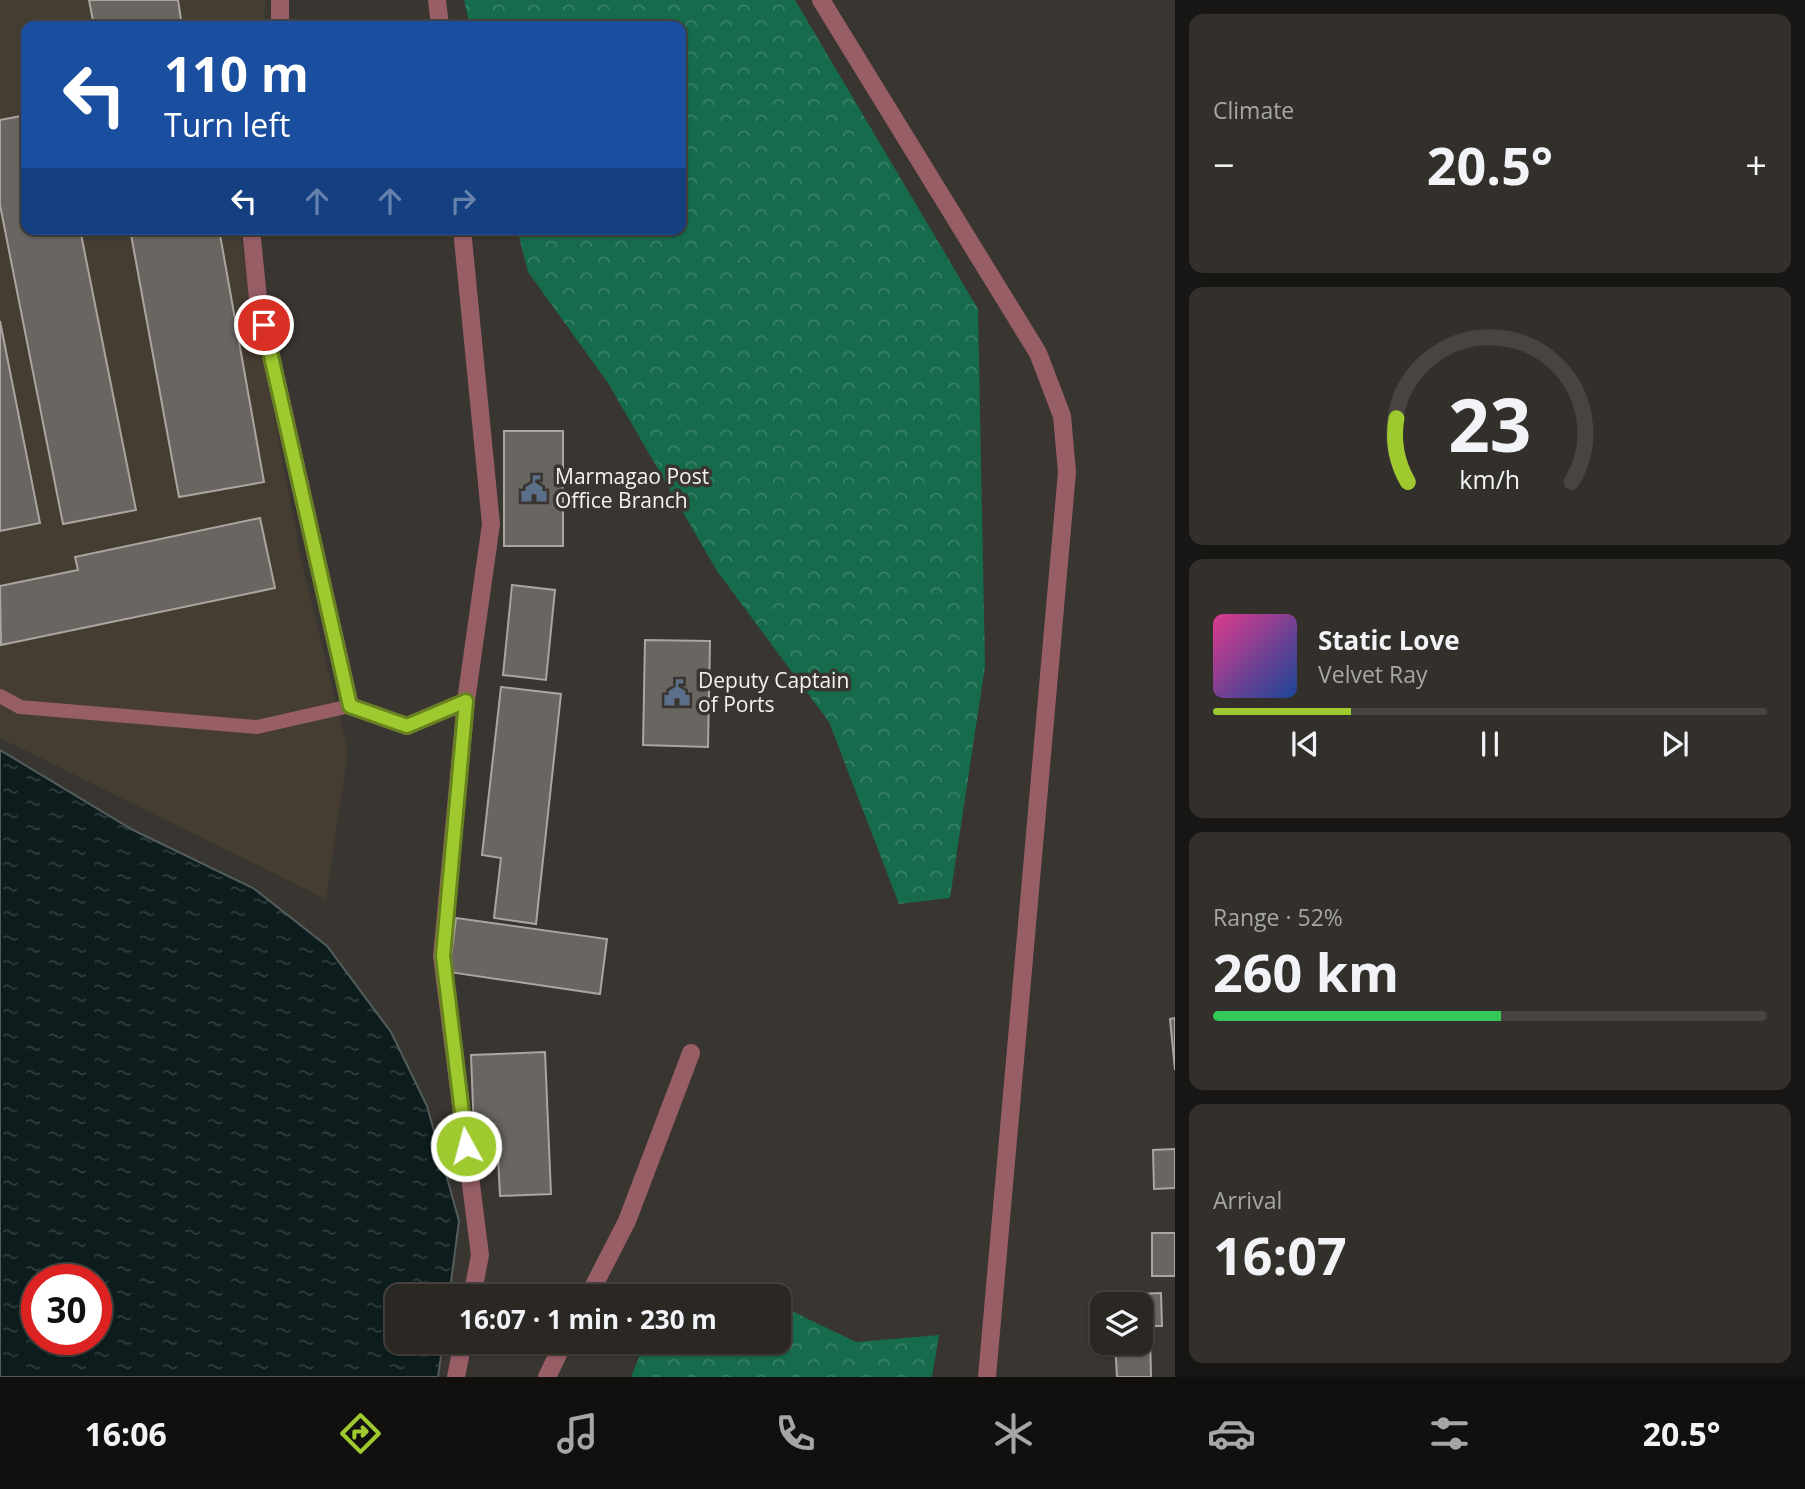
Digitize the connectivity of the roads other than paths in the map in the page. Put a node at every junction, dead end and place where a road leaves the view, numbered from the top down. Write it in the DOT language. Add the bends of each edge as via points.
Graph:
graph roads {
  1 [pos="280,0"];
  2 [pos="437,0"];
  3 [pos="821,0"];
  4 [pos="280,21"];
  5 [pos="439,21"];
  6 [pos="252,235"];
  7 [pos="463,235"];
  8 [pos="0,696"];
  9 [pos="466,701"];
  10 [pos="350,706"];
  11 [pos="691,1053"];
  12 [pos="474,1284"];
  13 [pos="595,1284"];
  14 [pos="461,1354"];
  15 [pos="558,1354"];
  16 [pos="456,1377"];
  17 [pos="547,1377"];
  18 [pos="987,1377"];
  1 -- 4 [label="street"];
  2 -- 5 [label="street"];
  3 -- 18 [label="street" via="1038,353 1062,416 1067,472"];
  6 -- 10 [label="street" via="258,298"];
  7 -- 9 [label="street" via="491,524"];
  8 -- 10 [label="lane" via="20,707 257,727"];
  9 -- 10 [label="street" via="407,726"];
  9 -- 12 [label="street" via="443,956 480,1255"];
  11 -- 13 [label="street" via="627,1220"];
  14 -- 16 [label="street"];
  15 -- 17 [label="street"];
}
